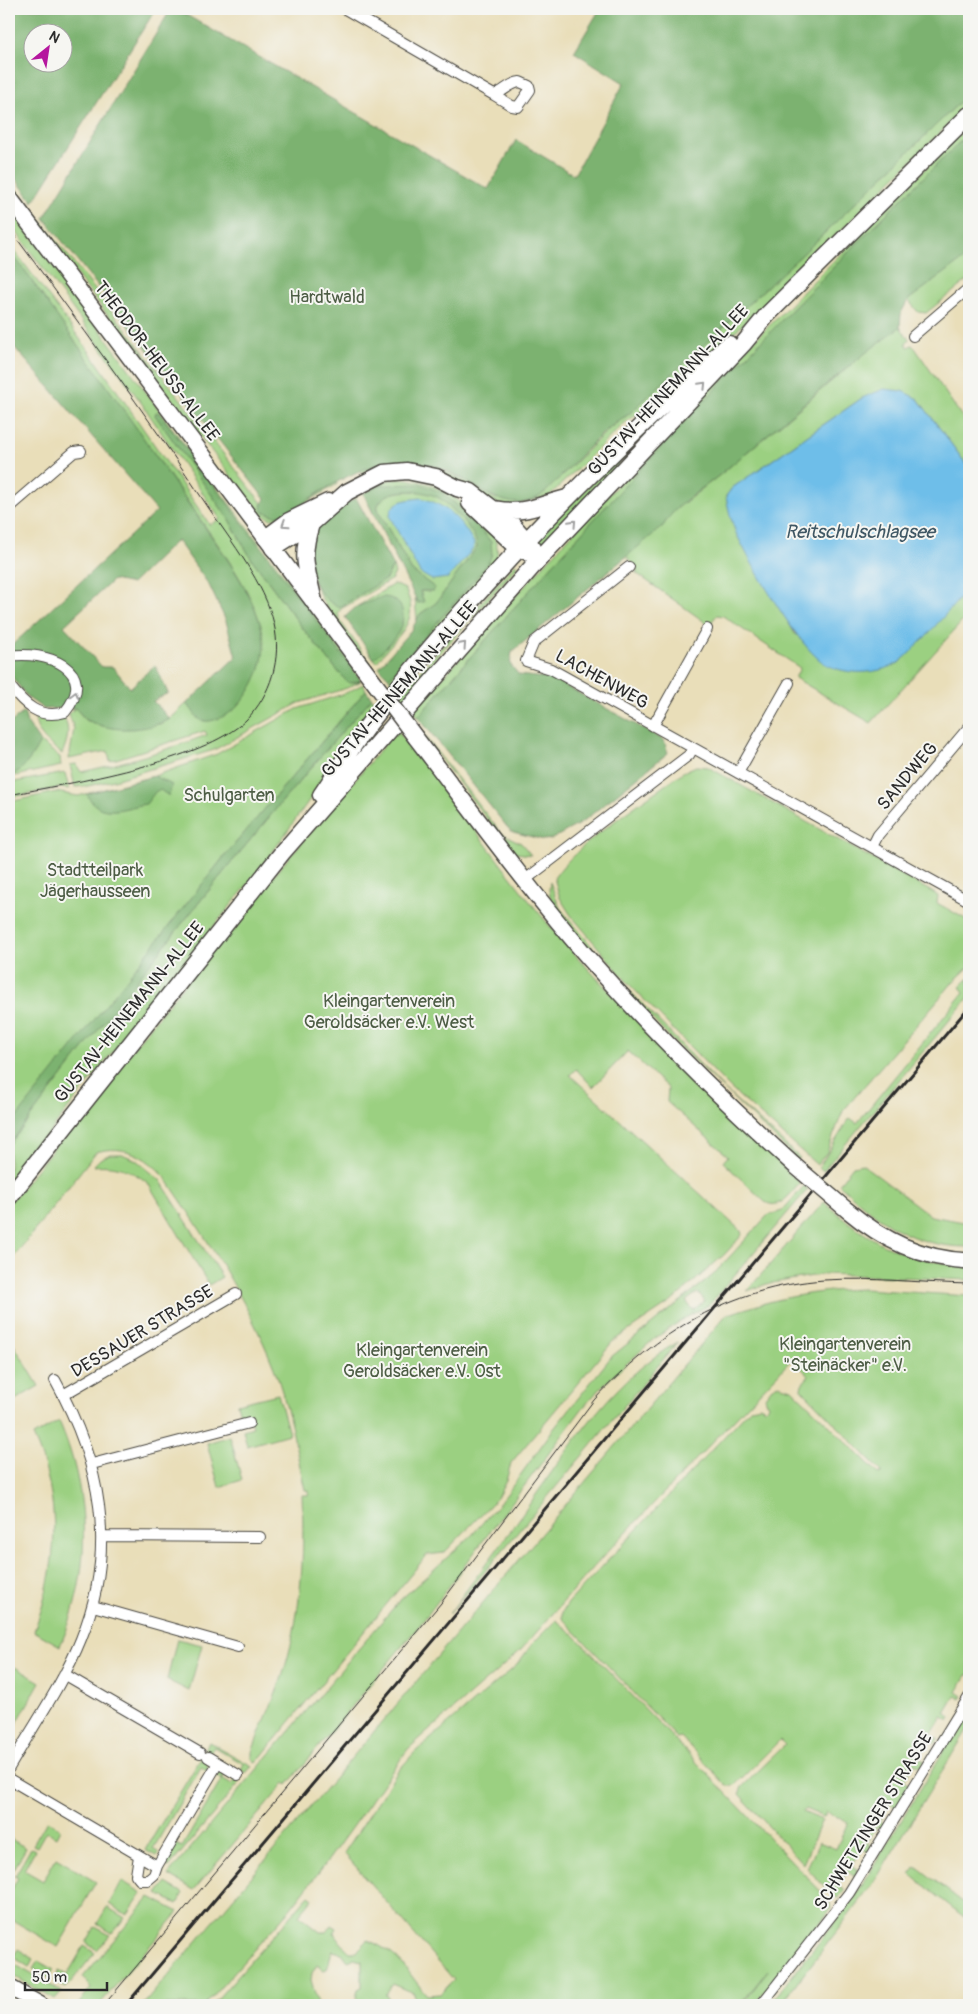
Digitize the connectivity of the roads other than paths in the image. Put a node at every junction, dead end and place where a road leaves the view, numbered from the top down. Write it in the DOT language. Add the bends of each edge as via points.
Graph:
graph roads {
  1 [pos="345,9"];
  2 [pos="494,95"];
  3 [pos="969,115"];
  4 [pos="9,197"];
  5 [pos="969,288"];
  6 [pos="766,315"];
  7 [pos="913,336"];
  8 [pos="81,451"];
  9 [pos="457,488"];
  10 [pos="342,495"];
  11 [pos="567,498"];
  12 [pos="9,508"];
  13 [pos="494,508"];
  14 [pos="311,524"];
  15 [pos="500,531"];
  16 [pos="270,543"];
  17 [pos="524,544"];
  18 [pos="540,558"];
  19 [pos="629,567"];
  20 [pos="496,575"];
  21 [pos="314,602"];
  22 [pos="707,629"];
  23 [pos="9,656"];
  24 [pos="789,683"];
  25 [pos="9,685"];
  26 [pos="653,726"];
  27 [pos="969,727"];
  28 [pos="693,748"];
  29 [pos="738,773"];
  30 [pos="872,847"];
  31 [pos="282,853"];
  32 [pos="525,880"];
  33 [pos="969,902"];
  34 [pos="9,1196"];
  35 [pos="969,1261"];
  36 [pos="236,1294"];
  37 [pos="55,1380"];
  38 [pos="63,1396"];
  39 [pos="249,1423"];
  40 [pos="92,1464"];
  41 [pos="101,1536"];
  42 [pos="260,1536"];
  43 [pos="93,1606"];
  44 [pos="238,1647"];
  45 [pos="64,1674"];
  46 [pos="969,1697"];
  47 [pos="218,1763"];
  48 [pos="9,1768"];
  49 [pos="238,1775"];
  50 [pos="9,1779"];
  51 [pos="139,1856"];
  52 [pos="157,1866"];
  53 [pos="9,1987"];
  54 [pos="41,2005"];
  55 [pos="761,2005"];
  1 -- 2 [label="street"];
  3 -- 6 [label="main road"];
  4 -- 16 [label="street, THEODOR-HEUSS-ALLEE"];
  5 -- 7 [label="street"];
  6 -- 11 [label="main road, GUSTAV-HEINEMANN-ALLEE" via="667,399"];
  18 -- 6 [label="main road, GUSTAV-HEINEMANN-ALLEE, one-way"];
  8 -- 12 [label="street" via="74,452"];
  9 -- 10 [label="main road" via="436,477 407,471 384,473"];
  9 -- 13 [label="main road" via="471,492"];
  9 -- 15 [label="main road"];
  10 -- 14 [label="main road"];
  10 -- 16 [label="main road, one-way" via="296,518"];
  11 -- 13 [label="main road" via="517,512"];
  11 -- 17 [label="main road, GUSTAV-HEINEMANN-ALLEE"];
  13 -- 17 [label="main road"];
  14 -- 16 [label="main road"];
  14 -- 21 [label="main road" via="304,558"];
  15 -- 17 [label="main road"];
  15 -- 20 [label="main road" via="503,556"];
  16 -- 21 [label="street, THEODOR-HEUSS-ALLEE"];
  17 -- 18 [label="main road"];
  17 -- 20 [label="main road, GUSTAV-HEINEMANN-ALLEE"];
  31 -- 18 [label="main road, GUSTAV-HEINEMANN-ALLEE, one-way"];
  19 -- 26 [label="street, LACHENWEG" via="534,642 526,661 551,669"];
  20 -- 31 [label="main road, GUSTAV-HEINEMANN-ALLEE" via="372,721"];
  21 -- 32 [label="street, THEODOR-HEUSS-ALLEE, bridge"];
  22 -- 26 [label="street, LACHENWEG"];
  25 -- 23 [label="street, one-way" via="23,703 47,715 65,712 74,702 78,682 51,659"];
  24 -- 29 [label="street"];
  26 -- 28 [label="street, LACHENWEG"];
  27 -- 30 [label="street, SANDWEG"];
  28 -- 29 [label="street, LACHENWEG"];
  28 -- 32 [label="street" via="689,755"];
  29 -- 30 [label="street, LACHENWEG"];
  30 -- 33 [label="street, LACHENWEG"];
  31 -- 34 [label="main road, GUSTAV-HEINEMANN-ALLEE"];
  32 -- 35 [label="street, THEODOR-HEUSS-ALLEE, bridge" via="585,954 659,1035 794,1165 869,1228 898,1245 936,1257"];
  36 -- 38 [label="street, DESSAUER STRASSE"];
  37 -- 38 [label="street"];
  38 -- 40 [label="street" via="80,1429"];
  39 -- 40 [label="street"];
  40 -- 41 [label="street" via="99,1497"];
  41 -- 42 [label="street"];
  41 -- 43 [label="street" via="100,1570"];
  43 -- 44 [label="street"];
  43 -- 45 [label="street" via="82,1639"];
  45 -- 47 [label="street"];
  45 -- 48 [label="street"];
  46 -- 55 [label="street, SCHWETZINGER STRASSE" via="849,1893"];
  47 -- 49 [label="street"];
  47 -- 52 [label="street"];
  50 -- 51 [label="street"];
  51 -- 52 [label="street"];
  51 -- 52 [label="street" via="136,1872 140,1880 152,1878"];
  53 -- 54 [label="street"];
}
